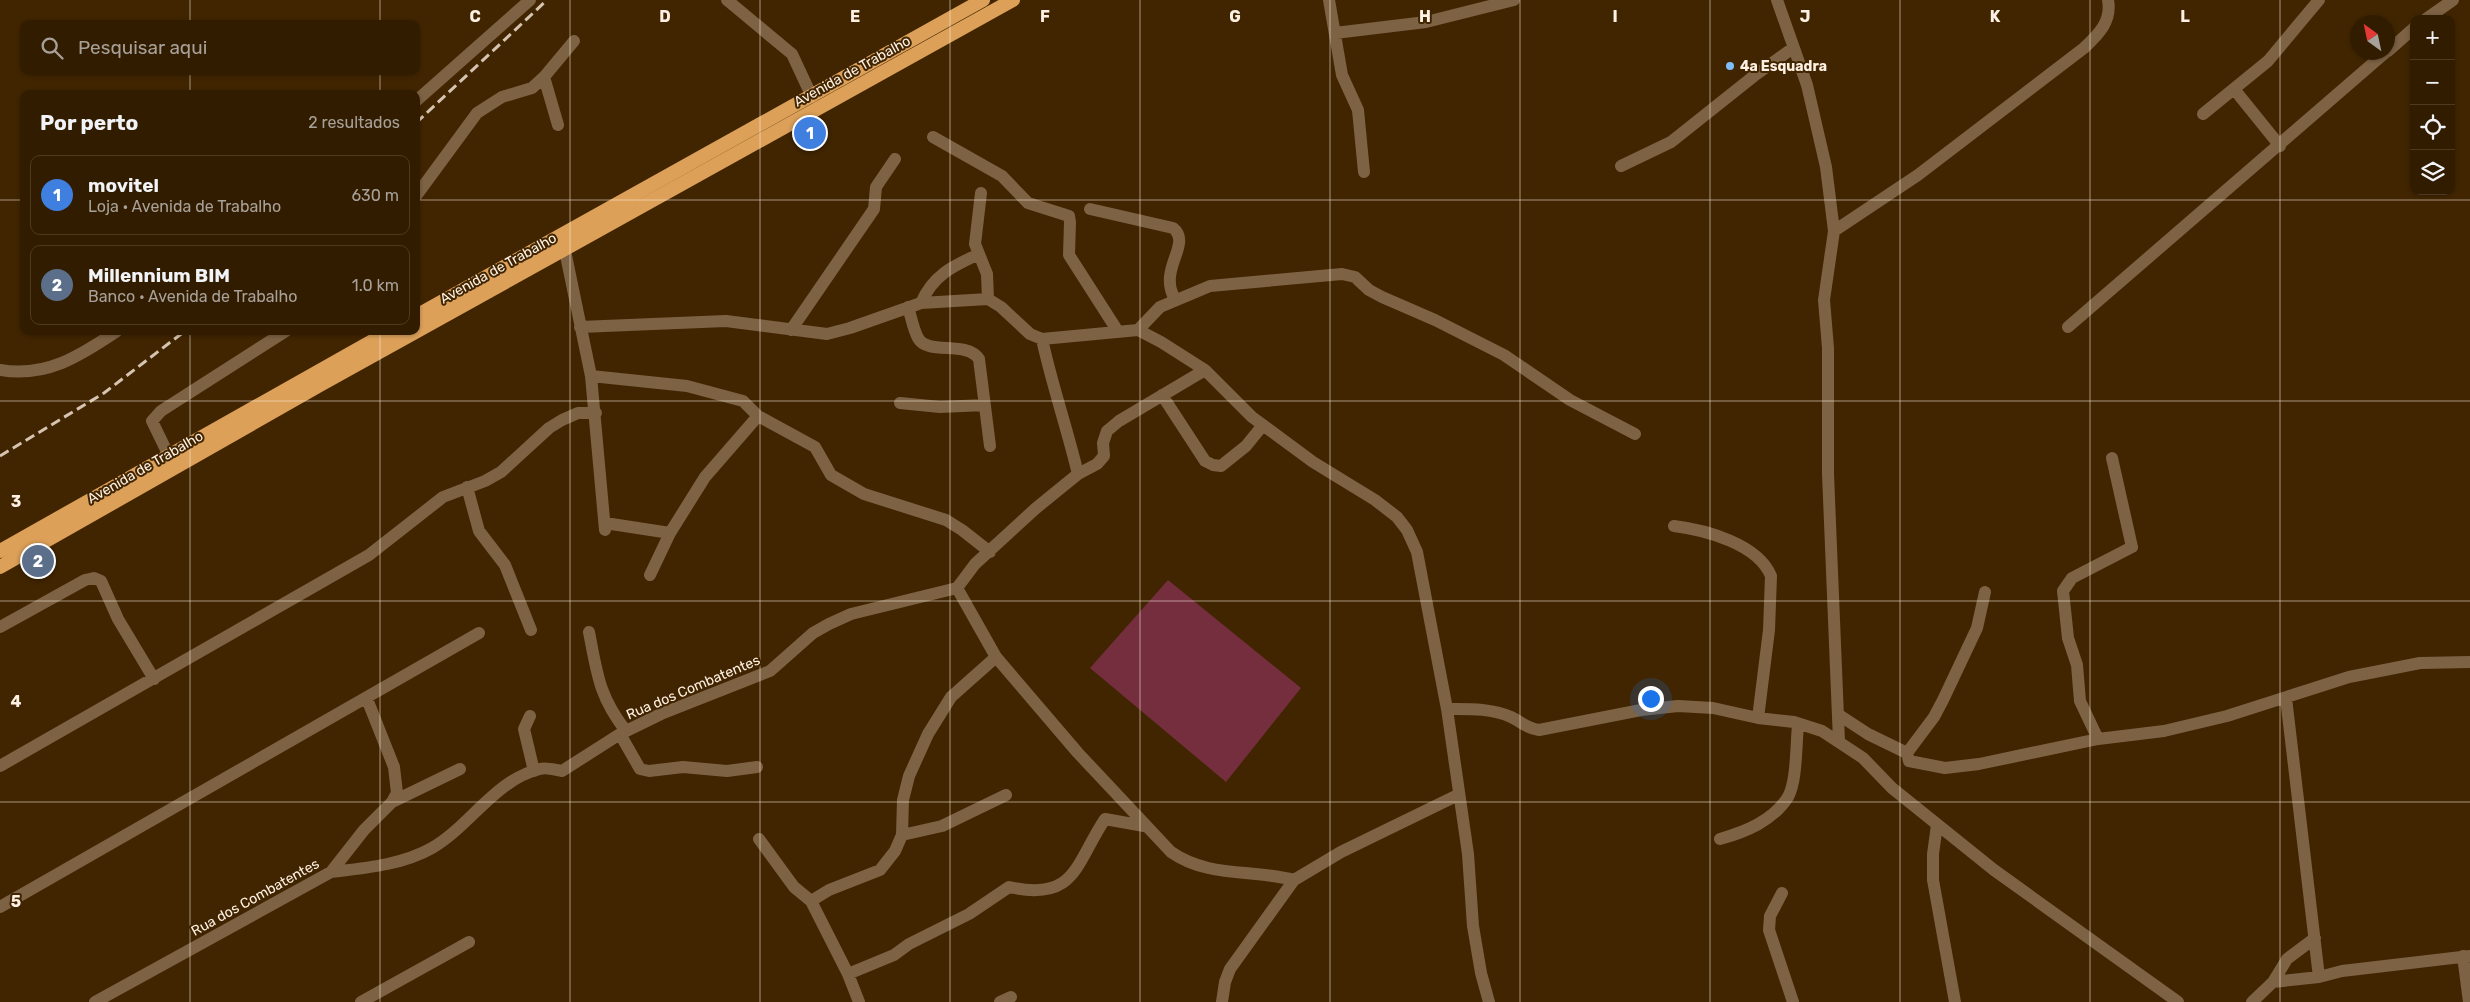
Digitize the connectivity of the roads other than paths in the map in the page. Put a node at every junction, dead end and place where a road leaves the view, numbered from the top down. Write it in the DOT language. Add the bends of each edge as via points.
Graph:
graph roads {
  1 [pos="530,0"];
  2 [pos="727,0"];
  3 [pos="983,0"];
  4 [pos="1013,0"];
  5 [pos="1329,0"];
  6 [pos="1514,0"];
  7 [pos="1777,0"];
  8 [pos="2108,0"];
  9 [pos="2319,0"];
  10 [pos="2453,0"];
  11 [pos="2432,15"];
  12 [pos="2410,32"];
  13 [pos="1336,33"];
  14 [pos="574,41"];
  15 [pos="2395,45"];
  16 [pos="1793,48"];
  17 [pos="904,53"];
  18 [pos="2378,60"];
  19 [pos="544,77"];
  20 [pos="2234,89"];
  21 [pos="420,97"];
  22 [pos="812,97"];
  23 [pos="2203,114"];
  24 [pos="558,125"];
  25 [pos="756,136"];
  26 [pos="933,137"];
  27 [pos="2280,146"];
  28 [pos="895,158"];
  29 [pos="1622,166"];
  30 [pos="1364,172"];
  31 [pos="420,191"];
  32 [pos="980,193"];
  33 [pos="1090,209"];
  34 [pos="1834,231"];
  35 [pos="562,235"];
  36 [pos="566,250"];
  37 [pos="979,254"];
  38 [pos="476,291"];
  39 [pos="988,299"];
  40 [pos="1175,299"];
  41 [pos="921,303"];
  42 [pos="908,307"];
  43 [pos="420,314"];
  44 [pos="420,322"];
  45 [pos="580,326"];
  46 [pos="2068,327"];
  47 [pos="792,330"];
  48 [pos="1117,330"];
  49 [pos="1138,330"];
  50 [pos="111,335"];
  51 [pos="280,335"];
  52 [pos="384,335"];
  53 [pos="397,335"];
  54 [pos="1042,339"];
  55 [pos="0,370"];
  56 [pos="335,370"];
  57 [pos="1205,370"];
  58 [pos="592,376"];
  59 [pos="1162,395"];
  60 [pos="900,403"];
  61 [pos="985,405"];
  62 [pos="596,413"];
  63 [pos="758,416"];
  64 [pos="1263,425"];
  65 [pos="1635,434"];
  66 [pos="990,446"];
  67 [pos="169,456"];
  68 [pos="2112,458"];
  69 [pos="1078,474"];
  70 [pos="467,487"];
  71 [pos="1674,526"];
  72 [pos="46,533"];
  73 [pos="670,533"];
  74 [pos="0,551"];
  75 [pos="990,552"];
  76 [pos="0,567"];
  77 [pos="650,575"];
  78 [pos="957,588"];
  79 [pos="1984,592"];
  80 [pos="0,627"];
  81 [pos="531,630"];
  82 [pos="589,632"];
  83 [pos="480,633"];
  84 [pos="996,657"];
  85 [pos="2470,662"];
  86 [pos="154,679"];
  87 [pos="2286,698"];
  88 [pos="367,699"];
  89 [pos="1447,709"];
  90 [pos="1839,715"];
  91 [pos="530,716"];
  92 [pos="1758,718"];
  93 [pos="1798,724"];
  94 [pos="623,732"];
  95 [pos="2098,739"];
  96 [pos="1839,741"];
  97 [pos="1907,753"];
  98 [pos="0,766"];
  99 [pos="757,767"];
  100 [pos="460,769"];
  101 [pos="534,771"];
  102 [pos="1006,795"];
  103 [pos="1458,795"];
  104 [pos="392,802"];
  105 [pos="1936,825"];
  106 [pos="1144,826"];
  107 [pos="902,835"];
  108 [pos="759,839"];
  109 [pos="1720,839"];
  110 [pos="331,872"];
  111 [pos="1294,880"];
  112 [pos="1782,893"];
  113 [pos="810,901"];
  114 [pos="0,907"];
  115 [pos="2315,938"];
  116 [pos="469,942"];
  117 [pos="2466,956"];
  118 [pos="848,974"];
  119 [pos="2319,977"];
  120 [pos="2273,982"];
  121 [pos="95,1002"];
  122 [pos="361,1002"];
  123 [pos="859,1002"];
  124 [pos="1222,1002"];
  125 [pos="1489,1002"];
  126 [pos="1793,1002"];
  127 [pos="1955,1002"];
  128 [pos="2178,1002"];
  129 [pos="2252,1002"];
  130 [pos="2469,1002"];
  1 -- 21 [label="street"];
  2 -- 22 [label="street" via="792,54"];
  3 -- 17 [label="highway, Avenida de Trabalho"];
  4 -- 17 [label="highway, Avenida de Trabalho"];
  5 -- 13 [label="street"];
  6 -- 13 [label="street" via="1426,22"];
  7 -- 16 [label="street"];
  8 -- 34 [label="street" via="2110,9 2105,25 2084,48 1918,174"];
  9 -- 20 [label="street" via="2268,62"];
  10 -- 11 [label="street"];
  12 -- 15 [label="street"];
  13 -- 30 [label="street" via="1342,75 1358,110"];
  14 -- 19 [label="street"];
  16 -- 29 [label="street" via="1671,142"];
  16 -- 34 [label="street" via="1807,85 1826,167"];
  17 -- 22 [label="highway, Avenida de Trabalho"];
  17 -- 25 [label="highway, Avenida de Trabalho"];
  18 -- 27 [label="street"];
  19 -- 24 [label="street"];
  19 -- 31 [label="street" via="532,88 502,97 477,113"];
  20 -- 23 [label="street"];
  20 -- 27 [label="street"];
  22 -- 25 [label="highway, Avenida de Trabalho"];
  25 -- 35 [label="highway, Avenida de Trabalho"];
  25 -- 36 [label="highway, Avenida de Trabalho"];
  26 -- 48 [label="street" via="1002,176 1028,202 1068,216 1068,246 1072,261"];
  27 -- 46 [label="street"];
  28 -- 47 [label="street" via="876,187 874,209"];
  32 -- 37 [label="street" via="975,233"];
  33 -- 40 [label="street" via="1179,232 1180,241 1169,275"];
  34 -- 90 [label="street" via="1824,300"];
  35 -- 36 [label="street"];
  35 -- 38 [label="highway, Avenida de Trabalho"];
  36 -- 38 [label="highway, Avenida de Trabalho"];
  36 -- 45 [label="street"];
  37 -- 39 [label="street" via="987,274"];
  37 -- 41 [label="street" via="936,277"];
  38 -- 43 [label="highway, Avenida de Trabalho"];
  38 -- 44 [label="highway, Avenida de Trabalho"];
  39 -- 41 [label="street"];
  39 -- 54 [label="street" via="1030,334"];
  40 -- 49 [label="street" via="1160,306"];
  40 -- 65 [label="street" via="1210,286 1350,275 1376,293 1504,355 1570,400"];
  41 -- 42 [label="street"];
  42 -- 47 [label="street" via="827,334"];
  42 -- 61 [label="street" via="918,338 923,343 975,353 979,359"];
  45 -- 47 [label="street" via="726,321"];
  45 -- 58 [label="street"];
  48 -- 49 [label="street"];
  48 -- 54 [label="street"];
  49 -- 57 [label="street"];
  50 -- 55 [label="street" via="72,360 25,371"];
  51 -- 67 [label="street" via="161,411 152,421"];
  52 -- 56 [label="highway, Avenida de Trabalho"];
  53 -- 56 [label="highway, Avenida de Trabalho"];
  54 -- 69 [label="street"];
  56 -- 67 [label="highway, Avenida de Trabalho"];
  56 -- 72 [label="highway, Avenida de Trabalho"];
  57 -- 59 [label="street"];
  57 -- 64 [label="street"];
  58 -- 62 [label="street"];
  58 -- 63 [label="street" via="687,386 717,393 743,401"];
  59 -- 64 [label="street" via="1205,461 1212,465 1221,466 1246,446"];
  59 -- 69 [label="street" via="1107,431 1103,443 1104,456 1098,464"];
  60 -- 61 [label="street" via="940,407"];
  61 -- 66 [label="street"];
  62 -- 70 [label="street" via="578,413 562,420 501,472"];
  62 -- 73 [label="street" via="605,527"];
  63 -- 73 [label="street" via="705,477"];
  63 -- 75 [label="street" via="814,447 831,475 864,494 946,520"];
  64 -- 89 [label="street" via="1313,462 1375,500 1407,530 1417,552"];
  67 -- 72 [label="highway, Avenida de Trabalho"];
  68 -- 95 [label="street" via="2132,547 2072,578 2062,591 2068,638 2077,665 2080,701"];
  69 -- 75 [label="street"];
  70 -- 81 [label="street" via="480,531 505,565"];
  70 -- 86 [label="street" via="434,503 369,556"];
  71 -- 92 [label="street" via="1706,531 1728,540 1762,560 1768,569 1771,584 1769,630"];
  72 -- 74 [label="highway, Avenida de Trabalho"];
  72 -- 76 [label="highway, Avenida de Trabalho"];
  73 -- 77 [label="street"];
  75 -- 78 [label="street" via="975,564"];
  78 -- 84 [label="street"];
  78 -- 94 [label="street, Rua dos Combatentes" via="851,614 813,633 770,671"];
  79 -- 97 [label="street" via="1977,628 1943,700"];
  80 -- 86 [label="street" via="84,580 94,578 101,582 118,619"];
  82 -- 94 [label="street" via="598,684"];
  83 -- 88 [label="street"];
  84 -- 106 [label="street"];
  84 -- 107 [label="street" via="951,697 928,734 909,776 903,800"];
  85 -- 87 [label="street" via="2420,663 2349,677"];
  86 -- 98 [label="street"];
  87 -- 95 [label="street" via="2164,731"];
  87 -- 115 [label="street"];
  88 -- 104 [label="street" via="394,767 397,793"];
  88 -- 114 [label="street"];
  89 -- 92 [label="street" via="1494,712 1511,717 1527,728 1539,730 1678,706 1713,708"];
  89 -- 103 [label="street"];
  90 -- 96 [label="street"];
  90 -- 97 [label="street"];
  91 -- 101 [label="street" via="524,728"];
  92 -- 93 [label="street"];
  93 -- 96 [label="street" via="1822,731"];
  93 -- 109 [label="street" via="1788,797 1769,818 1744,832"];
  94 -- 99 [label="street" via="640,769 683,767 726,771"];
  94 -- 101 [label="street, Rua dos Combatentes" via="562,771 541,768"];
  95 -- 97 [label="street" via="1945,768 1909,761"];
  96 -- 105 [label="street" via="1863,758"];
  100 -- 104 [label="street"];
  101 -- 110 [label="street, Rua dos Combatentes" via="489,799 454,832 431,848 409,858 370,868"];
  102 -- 107 [label="street" via="942,826"];
  103 -- 111 [label="street" via="1341,852"];
  103 -- 125 [label="street" via="1468,854 1473,926"];
  104 -- 110 [label="street" via="364,830"];
  105 -- 127 [label="street" via="1933,880"];
  105 -- 128 [label="street"];
  106 -- 111 [label="street" via="1183,861 1202,868"];
  106 -- 118 [label="street" via="1105,819 1076,872 1057,888 1030,892 1009,887 969,914 883,961"];
  107 -- 113 [label="street" via="895,851 880,870"];
  108 -- 113 [label="street" via="794,887"];
  110 -- 121 [label="street, Rua dos Combatentes"];
  111 -- 124 [label="street" via="1230,969"];
  112 -- 126 [label="street" via="1770,916 1769,930"];
  113 -- 118 [label="street"];
  115 -- 119 [label="street"];
  115 -- 120 [label="street" via="2287,959"];
  116 -- 122 [label="street"];
  117 -- 119 [label="street" via="2342,971"];
  117 -- 130 [label="street"];
  118 -- 123 [label="street"];
  119 -- 120 [label="street"];
  120 -- 129 [label="street"];
}
